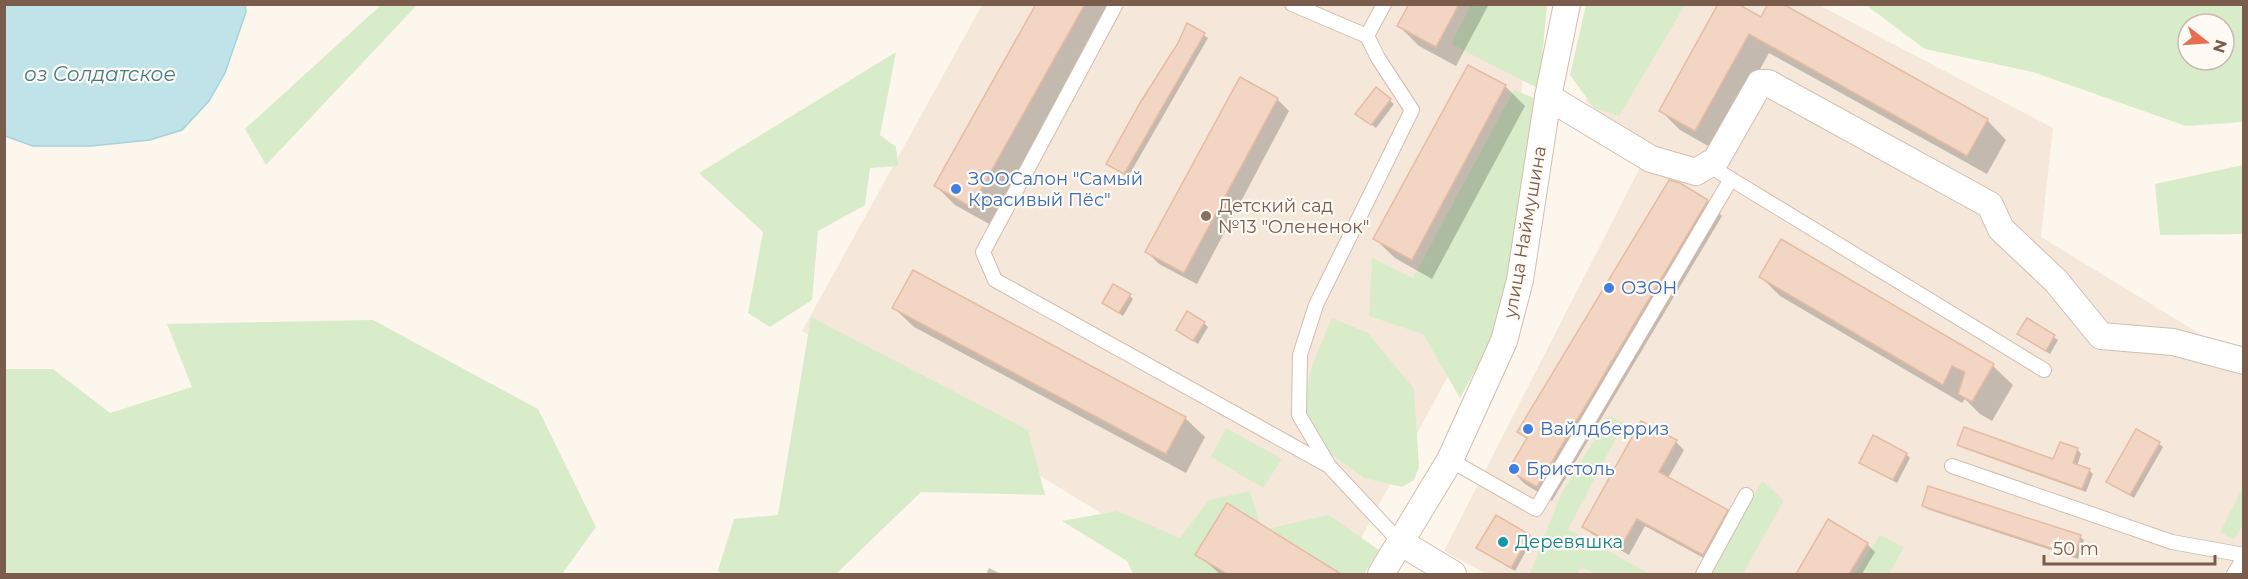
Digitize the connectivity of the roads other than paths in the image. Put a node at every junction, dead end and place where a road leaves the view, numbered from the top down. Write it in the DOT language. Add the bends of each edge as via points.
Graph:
graph roads {
  1 [pos="1116,4"];
  2 [pos="1292,4"];
  3 [pos="1384,4"];
  4 [pos="1567,4"];
  5 [pos="1367,36"];
  6 [pos="1548,98"];
  7 [pos="1708,165"];
  8 [pos="1731,179"];
  9 [pos="2244,361"];
  10 [pos="2044,370"];
  11 [pos="1450,460"];
  12 [pos="1329,466"];
  13 [pos="1952,466"];
  14 [pos="1746,495"];
  15 [pos="1400,542"];
  16 [pos="2244,557"];
  17 [pos="1381,574"];
  18 [pos="1453,574"];
  19 [pos="1703,574"];
  20 [pos="2234,574"];
  1 -- 12 [label="lane" via="983,252 995,280"];
  2 -- 5 [label="lane"];
  3 -- 5 [label="lane"];
  4 -- 6 [label="street, улица Наймушина"];
  5 -- 12 [label="lane" via="1412,110 1316,304 1300,355 1299,415"];
  6 -- 7 [label="street" via="1651,159 1696,172"];
  6 -- 11 [label="street, улица Наймушина" via="1520,280 1504,341"];
  7 -- 8 [label="lane"];
  7 -- 9 [label="street" via="1716,160 1760,83 1768,83 1990,205 2001,229 2056,281 2101,336 2173,342"];
  8 -- 10 [label="lane"];
  8 -- 11 [label="lane" via="1536,509"];
  11 -- 15 [label="street, улица Наймушина"];
  12 -- 15 [label="lane"];
  13 -- 16 [label="lane" via="2172,542"];
  14 -- 19 [label="lane"];
  15 -- 17 [label="street, улица Наймушина"];
  15 -- 18 [label="street"];
  16 -- 20 [label="lane"];
}
